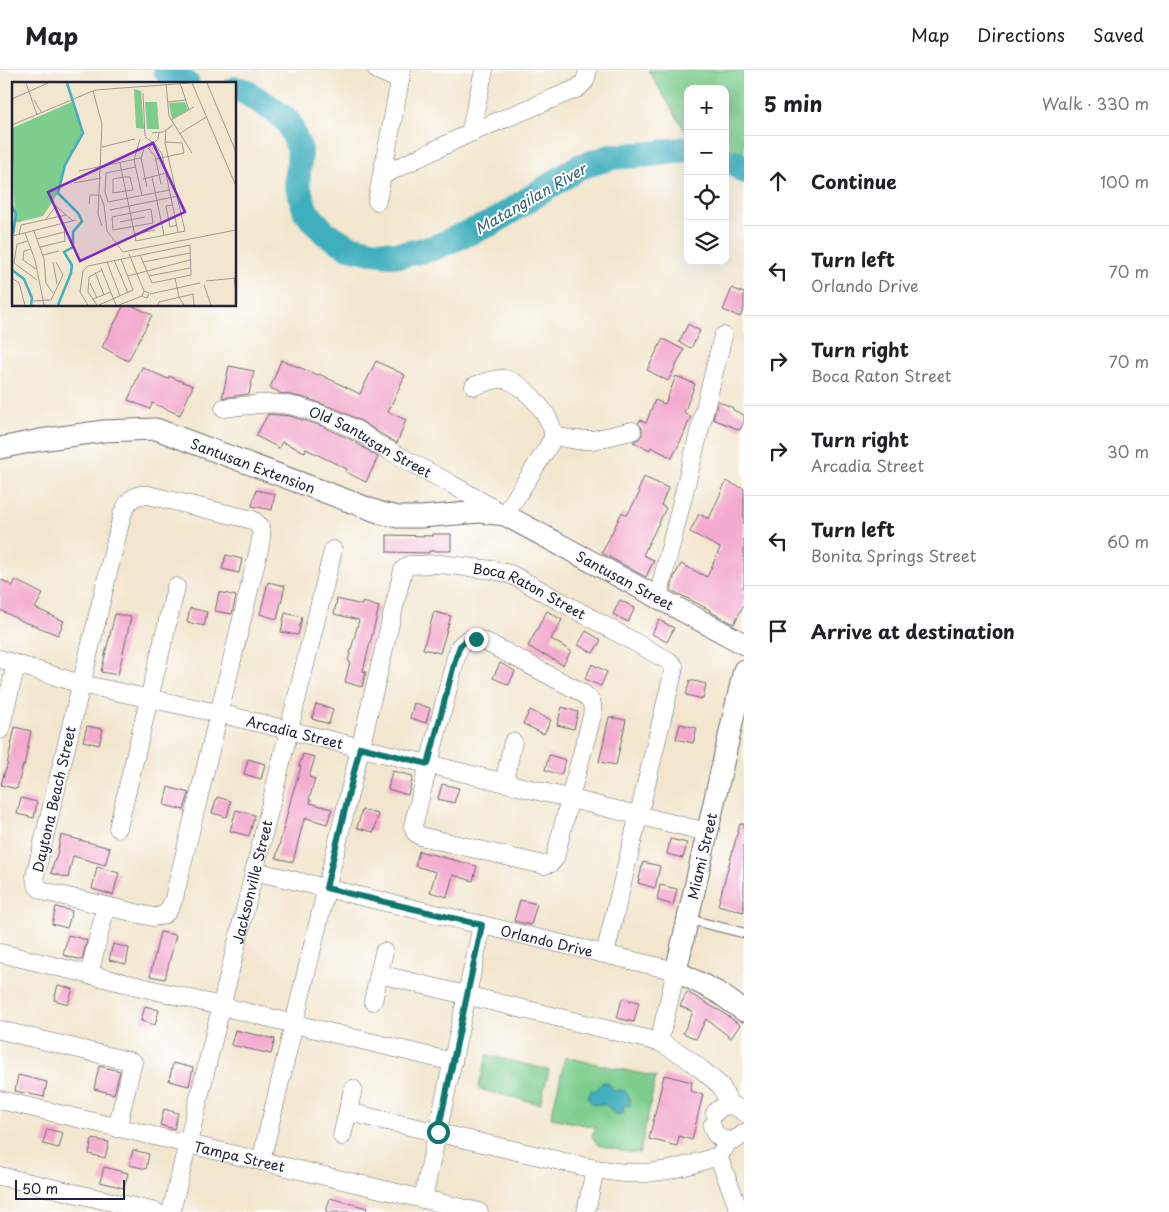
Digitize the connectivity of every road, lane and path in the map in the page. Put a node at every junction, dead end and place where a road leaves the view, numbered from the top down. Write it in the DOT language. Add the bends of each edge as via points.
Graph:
graph roads {
  1 [pos="377,70"];
  2 [pos="484,70"];
  3 [pos="588,70"];
  4 [pos="401,75"];
  5 [pos="470,133"];
  6 [pos="383,175"];
  7 [pos="377,201"];
  8 [pos="723,336"];
  9 [pos="474,386"];
  10 [pos="224,408"];
  11 [pos="632,431"];
  12 [pos="554,436"];
  13 [pos="0,448"];
  14 [pos="505,515"];
  15 [pos="333,550"];
  16 [pos="176,586"];
  17 [pos="658,597"];
  18 [pos="744,644"];
  19 [pos="8,662"];
  20 [pos="744,670"];
  21 [pos="81,684"];
  22 [pos="149,699"];
  23 [pos="740,710"];
  24 [pos="218,713"];
  25 [pos="0,730"];
  26 [pos="289,730"];
  27 [pos="514,742"];
  28 [pos="360,747"];
  29 [pos="428,764"];
  30 [pos="504,782"];
  31 [pos="570,798"];
  32 [pos="639,815"];
  33 [pos="118,828"];
  34 [pos="707,832"];
  35 [pos="254,871"];
  36 [pos="326,888"];
  37 [pos="106,906"];
  38 [pos="687,919"];
  39 [pos="482,925"];
  40 [pos="744,933"];
  41 [pos="384,952"];
  42 [pos="0,953"];
  43 [pos="605,954"];
  44 [pos="676,971"];
  45 [pos="379,974"];
  46 [pos="89,975"];
  47 [pos="467,996"];
  48 [pos="373,1001"];
  49 [pos="221,1006"];
  50 [pos="744,1011"];
  51 [pos="294,1024"];
  52 [pos="0,1030"];
  53 [pos="659,1042"];
  54 [pos="453,1062"];
  55 [pos="353,1089"];
  56 [pos="0,1100"];
  57 [pos="348,1112"];
  58 [pos="744,1113"];
  59 [pos="718,1115"];
  60 [pos="117,1128"];
  61 [pos="438,1132"];
  62 [pos="342,1136"];
  63 [pos="736,1137"];
  64 [pos="187,1144"];
  65 [pos="718,1156"];
  66 [pos="261,1161"];
  67 [pos="595,1169"];
  68 [pos="0,1176"];
  69 [pos="423,1199"];
  70 [pos="156,1212"];
  71 [pos="171,1212"];
  72 [pos="479,1212"];
  73 [pos="586,1212"];
  74 [pos="740,1212"];
  1 -- 4 [label="street"];
  2 -- 5 [label="street"];
  3 -- 5 [label="street" via="585,81 578,88"];
  4 -- 6 [label="street"];
  5 -- 6 [label="street"];
  6 -- 7 [label="street"];
  8 -- 17 [label="street"];
  9 -- 12 [label="street" via="501,379 521,388 547,416"];
  10 -- 14 [label="street, Old Santusan Street" via="282,404 342,423"];
  11 -- 12 [label="street" via="593,440"];
  12 -- 14 [label="street"];
  13 -- 14 [label="street, Santusan Extension" via="104,431 156,429 381,513 398,517 480,512"];
  14 -- 17 [label="street, Santusan Street"];
  15 -- 26 [label="street, Jacksonville Street"];
  16 -- 22 [label="street"];
  17 -- 18 [label="street, Santusan Street"];
  19 -- 21 [label="street, Arcadia Street"];
  19 -- 25 [label="street"];
  20 -- 23 [label="street, Miami Street"];
  21 -- 22 [label="street, Arcadia Street"];
  21 -- 24 [label="street, Daytona Beach Street" via="122,515 132,498 148,495 247,518 260,526 260,545"];
  21 -- 37 [label="street, Daytona Beach Street" via="35,876 36,884 47,892"];
  22 -- 24 [label="street, Arcadia Street"];
  22 -- 33 [label="street"];
  23 -- 34 [label="street, Miami Street"];
  24 -- 26 [label="street, Arcadia Street"];
  24 -- 37 [label="street, Daytona Beach Street" via="174,898 167,914 153,918"];
  26 -- 28 [label="street, Arcadia Street"];
  26 -- 35 [label="street, Jacksonville Street"];
  27 -- 30 [label="street"];
  28 -- 29 [label="street, Arcadia Street"];
  28 -- 32 [label="street, Boca Raton Street" via="403,570 409,565 440,564 510,574 674,666"];
  28 -- 36 [label="street, Boca Raton Street"];
  29 -- 30 [label="street, Arcadia Street"];
  29 -- 31 [label="street" via="413,826 420,836 551,864"];
  29 -- 31 [label="street" via="460,646 467,640 476,639 591,700 592,716"];
  30 -- 31 [label="street, Arcadia Street"];
  31 -- 32 [label="street, Arcadia Street"];
  32 -- 34 [label="street, Arcadia Street"];
  32 -- 43 [label="street, Boca Raton Street"];
  34 -- 38 [label="street, Miami Street"];
  35 -- 36 [label="street, Orlando Drive"];
  35 -- 49 [label="street, Jacksonville Street"];
  36 -- 39 [label="street, Orlando Drive"];
  36 -- 51 [label="street, Boca Raton Street"];
  37 -- 46 [label="street"];
  38 -- 40 [label="lane"];
  38 -- 44 [label="street, Miami Street"];
  39 -- 43 [label="street, Orlando Drive"];
  39 -- 47 [label="street"];
  41 -- 45 [label="street"];
  42 -- 46 [label="street"];
  43 -- 44 [label="street, Orlando Drive"];
  44 -- 50 [label="street, Orlando Drive" via="719,993"];
  44 -- 53 [label="street, Miami Street"];
  45 -- 47 [label="street"];
  45 -- 48 [label="street"];
  46 -- 49 [label="street"];
  47 -- 53 [label="street"];
  47 -- 54 [label="street"];
  49 -- 51 [label="street"];
  49 -- 64 [label="street, Jacksonville Street"];
  51 -- 54 [label="street"];
  51 -- 66 [label="street, Boca Raton Street"];
  52 -- 60 [label="street" via="133,1062"];
  53 -- 59 [label="street" via="681,1054 721,1086 727,1099"];
  54 -- 61 [label="street"];
  55 -- 57 [label="street"];
  56 -- 60 [label="street, Tampa Street"];
  57 -- 61 [label="street"];
  57 -- 62 [label="street"];
  58 -- 59 [label="street" via="740,1108"];
  59 -- 63 [label="street" via="713,1130 718,1136"];
  60 -- 64 [label="street, Tampa Street"];
  61 -- 67 [label="street"];
  61 -- 69 [label="street"];
  63 -- 65 [label="street"];
  64 -- 66 [label="street, Tampa Street"];
  64 -- 71 [label="street, Jacksonville Street"];
  65 -- 67 [label="street" via="646,1173"];
  65 -- 74 [label="street"];
  66 -- 69 [label="street, Tampa Street"];
  67 -- 73 [label="street"];
  68 -- 70 [label="street"];
  69 -- 72 [label="street, Tampa Street"];
}
